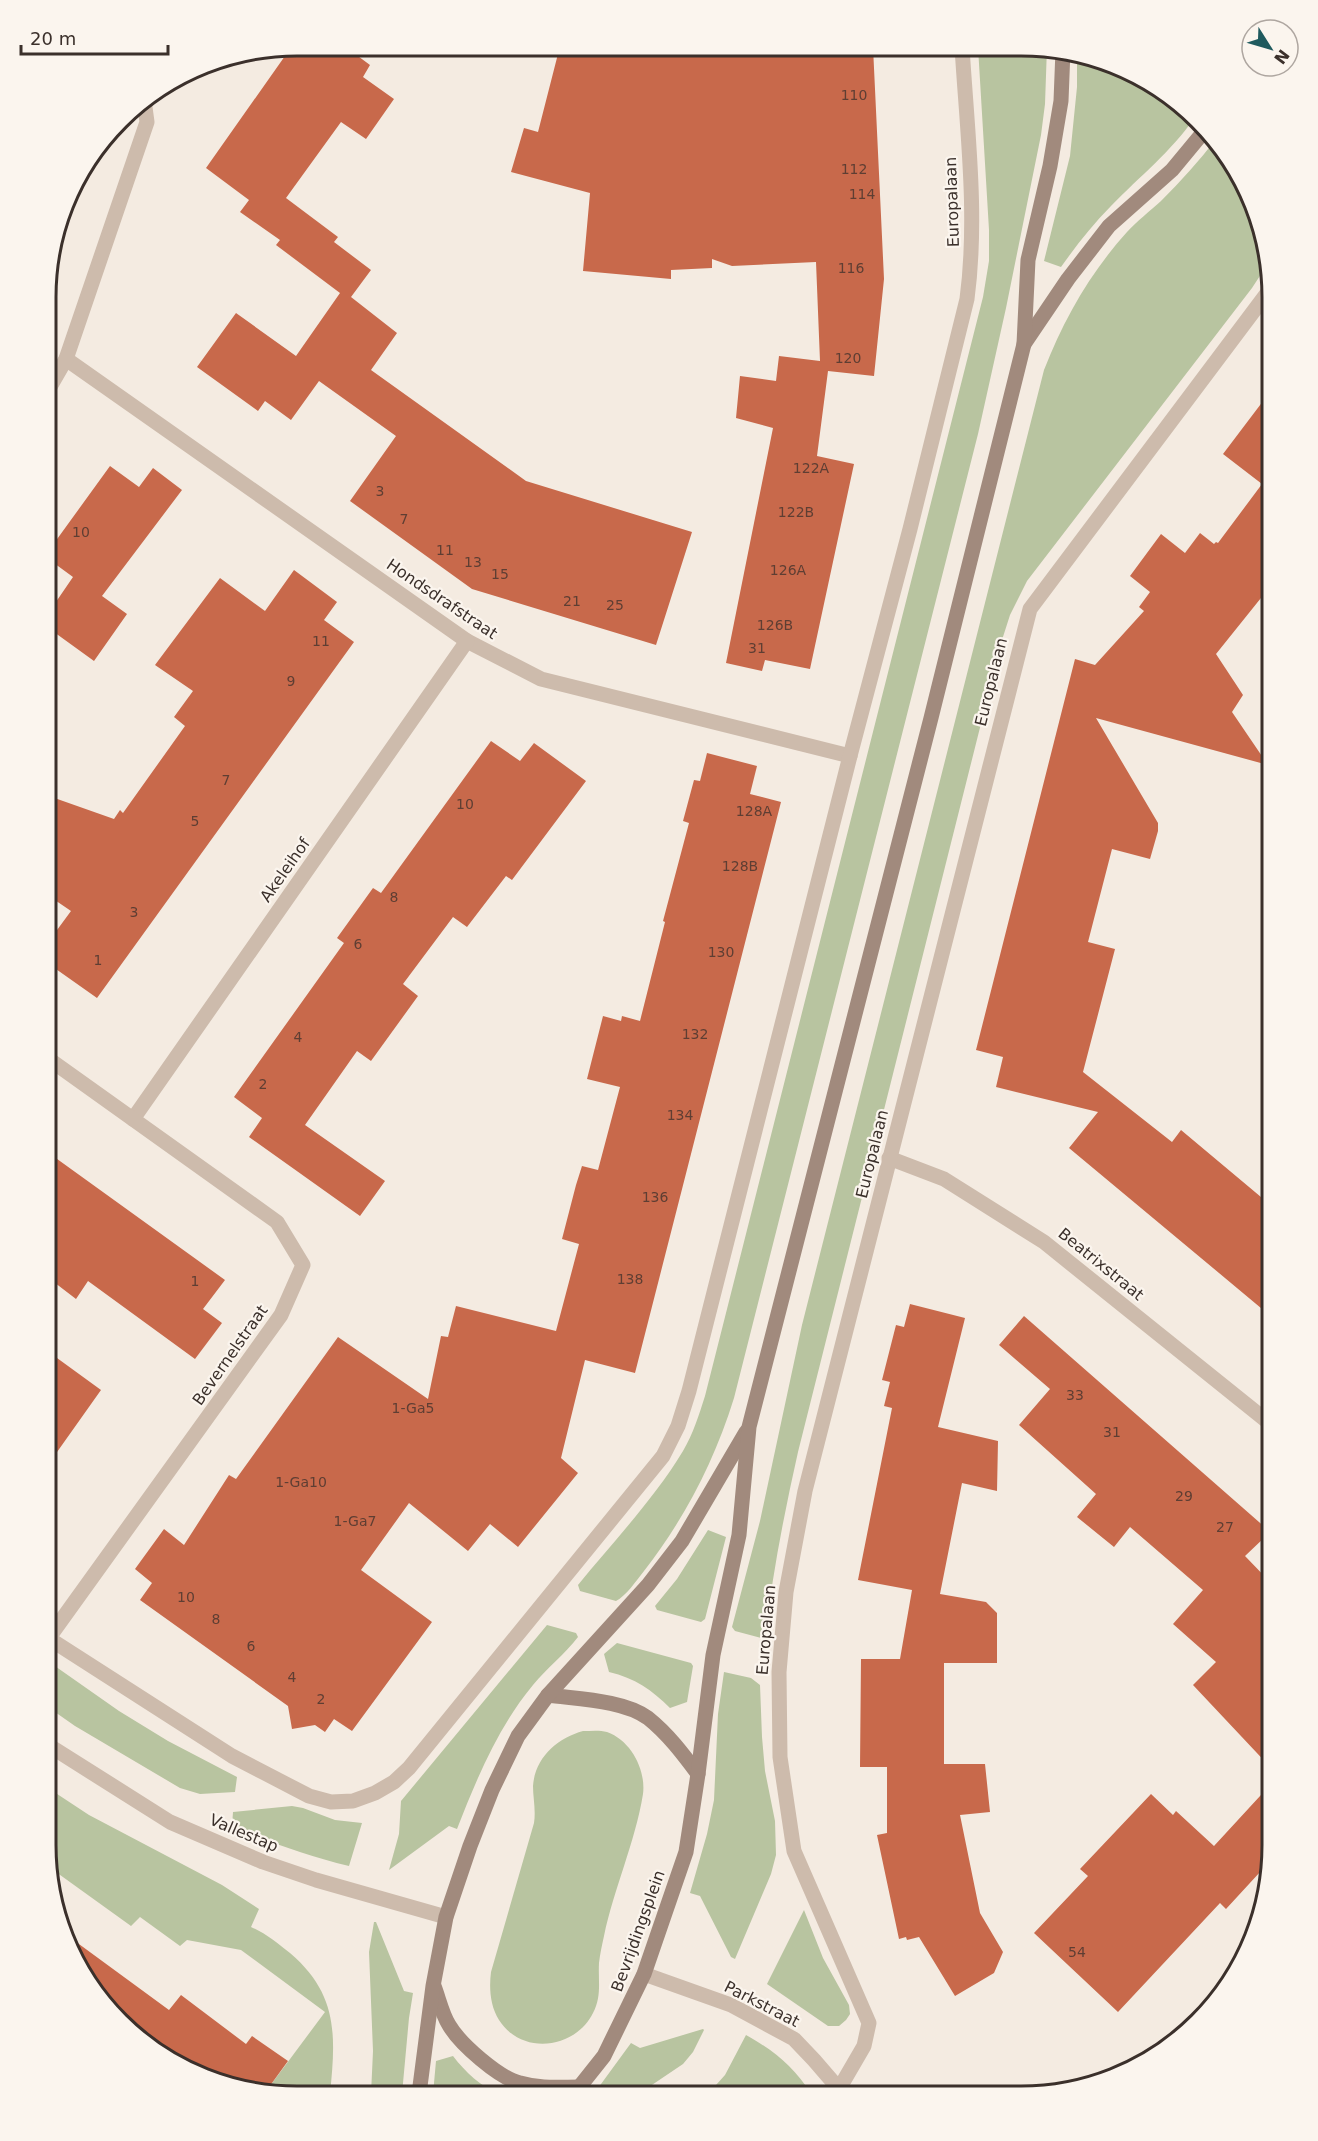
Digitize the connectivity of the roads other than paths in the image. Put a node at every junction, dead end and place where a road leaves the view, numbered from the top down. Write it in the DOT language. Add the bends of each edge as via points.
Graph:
graph roads {
  1 [pos="963,56"];
  2 [pos="1063,59"];
  3 [pos="145,109"];
  4 [pos="1201,135"];
  5 [pos="1262,300"];
  6 [pos="1024,344"];
  7 [pos="66,359"];
  8 [pos="56,376"];
  9 [pos="467,641"];
  10 [pos="850,756"];
  11 [pos="56,1064"];
  12 [pos="132,1119"];
  13 [pos="889,1158"];
  14 [pos="1262,1417"];
  15 [pos="749,1427"];
  16 [pos="56,1626"];
  17 [pos="56,1646"];
  18 [pos="548,1695"];
  19 [pos="56,1750"];
  20 [pos="698,1774"];
  21 [pos="446,1917"];
  22 [pos="644,1974"];
  23 [pos="433,1986"];
  24 [pos="420,2086"];
  25 [pos="532,2086"];
  26 [pos="580,2086"];
  27 [pos="836,2086"];
  28 [pos="844,2086"];
  1 -- 10 [label="street, Europalaan" via="972,218 967,299"];
  2 -- 6 [label="main road" via="1061,101 1050,166 1028,260"];
  3 -- 7 [label="street" via="147,122"];
  4 -- 6 [label="main road" via="1172,170 1109,226"];
  5 -- 13 [label="street, Europalaan" via="1030,609"];
  6 -- 15 [label="main road"];
  7 -- 8 [label="street"];
  7 -- 9 [label="street, Hondsdrafstraat"];
  9 -- 10 [label="street, Hondsdrafstraat" via="541,679"];
  9 -- 12 [label="street, Akeleihof"];
  10 -- 17 [label="street, Europalaan" via="678,1426 663,1456 408,1768 394,1782 353,1801 331,1802 309,1796 232,1756"];
  11 -- 12 [label="street, Bevernelstraat"];
  12 -- 16 [label="street, Bevernelstraat" via="277,1222 303,1265 281,1315"];
  13 -- 14 [label="street, Beatrixstraat" via="944,1179 1044,1242"];
  13 -- 28 [label="street, Europalaan" via="805,1491 786,1592 779,1672 780,1757 794,1851 869,2023 864,2046"];
  15 -- 18 [label="main road" via="682,1541 648,1585"];
  15 -- 20 [label="main road" via="739,1535 713,1655"];
  18 -- 20 [label="main road" via="621,1706 646,1717 673,1741"];
  18 -- 21 [label="main road" via="518,1736 492,1790"];
  19 -- 21 [label="street, Vallestap" via="170,1822 263,1862"];
  20 -- 22 [label="main road, Bevrijdingsplein" via="686,1852"];
  21 -- 23 [label="main road"];
  22 -- 26 [label="main road, Bevrijdingsplein" via="604,2056"];
  22 -- 27 [label="street, Parkstraat" via="730,2005 794,2039"];
  23 -- 24 [label="main road"];
  23 -- 25 [label="main road" via="449,2026 474,2054 496,2072"];
}
